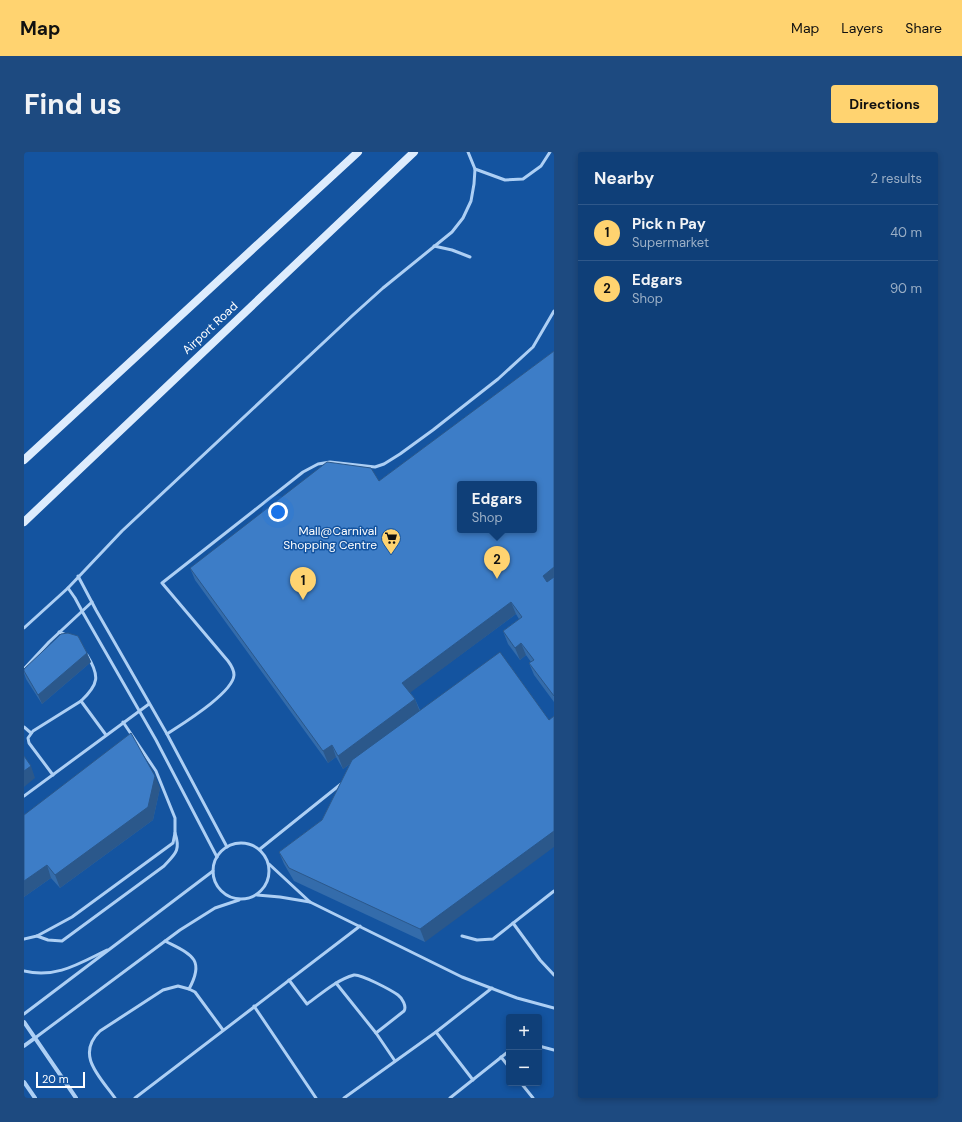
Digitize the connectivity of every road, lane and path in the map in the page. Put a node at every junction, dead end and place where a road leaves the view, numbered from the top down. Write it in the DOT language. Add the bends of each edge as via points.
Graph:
graph roads {
  1 [pos="358,152"];
  2 [pos="414,152"];
  3 [pos="468,152"];
  4 [pos="550,152"];
  5 [pos="475,169"];
  6 [pos="434,246"];
  7 [pos="470,257"];
  8 [pos="554,311"];
  9 [pos="24,460"];
  10 [pos="24,522"];
  11 [pos="78,576"];
  12 [pos="68,588"];
  13 [pos="92,602"];
  14 [pos="82,611"];
  15 [pos="24,628"];
  16 [pos="59,632"];
  17 [pos="69,636"];
  18 [pos="85,652"];
  19 [pos="24,669"];
  20 [pos="81,701"];
  21 [pos="149,704"];
  22 [pos="139,711"];
  23 [pos="123,722"];
  24 [pos="24,727"];
  25 [pos="31,733"];
  26 [pos="106,734"];
  27 [pos="167,734"];
  28 [pos="53,775"];
  29 [pos="346,780"];
  30 [pos="24,796"];
  31 [pos="175,834"];
  32 [pos="227,847"];
  33 [pos="260,849"];
  34 [pos="217,857"];
  35 [pos="269,864"];
  36 [pos="213,871"];
  37 [pos="554,891"];
  38 [pos="256,895"];
  39 [pos="239,900"];
  40 [pos="310,902"];
  41 [pos="513,923"];
  42 [pos="360,926"];
  43 [pos="37,936"];
  44 [pos="462,936"];
  45 [pos="24,939"];
  46 [pos="165,941"];
  47 [pos="114,946"];
  48 [pos="24,971"];
  49 [pos="554,975"];
  50 [pos="289,980"];
  51 [pos="336,983"];
  52 [pos="189,988"];
  53 [pos="492,988"];
  54 [pos="254,1006"];
  55 [pos="554,1008"];
  56 [pos="24,1014"];
  57 [pos="24,1022"];
  58 [pos="223,1030"];
  59 [pos="436,1032"];
  60 [pos="376,1033"];
  61 [pos="35,1038"];
  62 [pos="24,1046"];
  63 [pos="542,1047"];
  64 [pos="554,1050"];
  65 [pos="506,1053"];
  66 [pos="501,1057"];
  67 [pos="395,1061"];
  68 [pos="506,1063"];
  69 [pos="473,1080"];
  70 [pos="24,1082"];
  71 [pos="523,1086"];
  72 [pos="35,1098"];
  73 [pos="76,1098"];
  74 [pos="115,1098"];
  75 [pos="135,1098"];
  76 [pos="316,1098"];
  77 [pos="344,1098"];
  78 [pos="450,1098"];
  79 [pos="533,1098"];
  1 -- 9 [label="main road"];
  2 -- 10 [label="main road, Airport Road"];
  3 -- 5 [label="lane"];
  4 -- 5 [label="lane" via="541,166 523,180 505,180"];
  5 -- 6 [label="lane" via="471,201 463,218 452,232"];
  6 -- 7 [label="lane"];
  6 -- 11 [label="lane" via="383,288 122,531"];
  8 -- 27 [label="lane" via="533,347 498,379 400,454 375,467 330,462 318,464 303,472 162,582 233,668 234,674 230,686 222,694"];
  11 -- 12 [label="lane"];
  11 -- 13 [label="lane"];
  12 -- 14 [label="lane"];
  12 -- 15 [label="lane"];
  13 -- 14 [label="lane"];
  13 -- 21 [label="lane"];
  14 -- 16 [label="lane"];
  14 -- 22 [label="lane"];
  16 -- 17 [label="lane"];
  16 -- 19 [label="lane"];
  18 -- 20 [label="lane" via="97,676 94,685"];
  20 -- 25 [label="lane"];
  20 -- 26 [label="lane"];
  21 -- 22 [label="lane"];
  21 -- 27 [label="lane"];
  22 -- 23 [label="lane"];
  22 -- 34 [label="lane"];
  23 -- 26 [label="lane"];
  23 -- 31 [label="lane" via="156,771 175,818"];
  24 -- 25 [label="lane"];
  25 -- 28 [label="lane" via="29,743"];
  26 -- 28 [label="lane"];
  27 -- 32 [label="lane"];
  28 -- 30 [label="lane"];
  29 -- 33 [label="lane"];
  31 -- 43 [label="lane" via="173,843 163,852 72,917"];
  31 -- 43 [label="lane" via="178,843 175,854 164,866 62,941"];
  32 -- 33 [label="lane" via="235,843 244,843"];
  32 -- 34 [label="lane"];
  33 -- 35 [label="lane"];
  34 -- 36 [label="lane"];
  35 -- 38 [label="lane" via="268,882"];
  35 -- 40 [label="lane"];
  36 -- 39 [label="lane" via="214,879 223,894"];
  36 -- 47 [label="lane"];
  37 -- 41 [label="lane"];
  38 -- 39 [label="lane"];
  38 -- 40 [label="lane"];
  39 -- 46 [label="lane" via="215,908"];
  40 -- 42 [label="lane"];
  41 -- 44 [label="lane" via="493,939 477,940"];
  41 -- 49 [label="lane"];
  42 -- 50 [label="lane"];
  42 -- 53 [label="lane" via="462,977"];
  43 -- 45 [label="lane"];
  46 -- 52 [label="lane" via="183,950 195,962 195,977"];
  46 -- 61 [label="lane"];
  47 -- 48 [label="lane" via="72,967 55,972 35,974"];
  47 -- 56 [label="lane"];
  50 -- 51 [label="lane" via="307,1004"];
  50 -- 54 [label="lane"];
  51 -- 60 [label="lane"];
  51 -- 60 [label="lane" via="354,975 361,976 399,996 406,1009"];
  52 -- 58 [label="lane" via="198,995"];
  52 -- 74 [label="lane" via="178,986 163,990 94,1036 89,1046 90,1061"];
  53 -- 55 [label="lane"];
  53 -- 59 [label="lane"];
  54 -- 58 [label="lane"];
  54 -- 76 [label="lane"];
  57 -- 61 [label="street"];
  58 -- 75 [label="lane"];
  59 -- 67 [label="lane"];
  59 -- 69 [label="lane"];
  60 -- 67 [label="lane"];
  61 -- 62 [label="street"];
  61 -- 73 [label="street"];
  63 -- 64 [label="lane"];
  65 -- 66 [label="lane"];
  66 -- 68 [label="lane"];
  66 -- 69 [label="lane"];
  67 -- 77 [label="lane"];
  69 -- 78 [label="lane"];
  70 -- 72 [label="street"];
  71 -- 79 [label="lane"];
}
